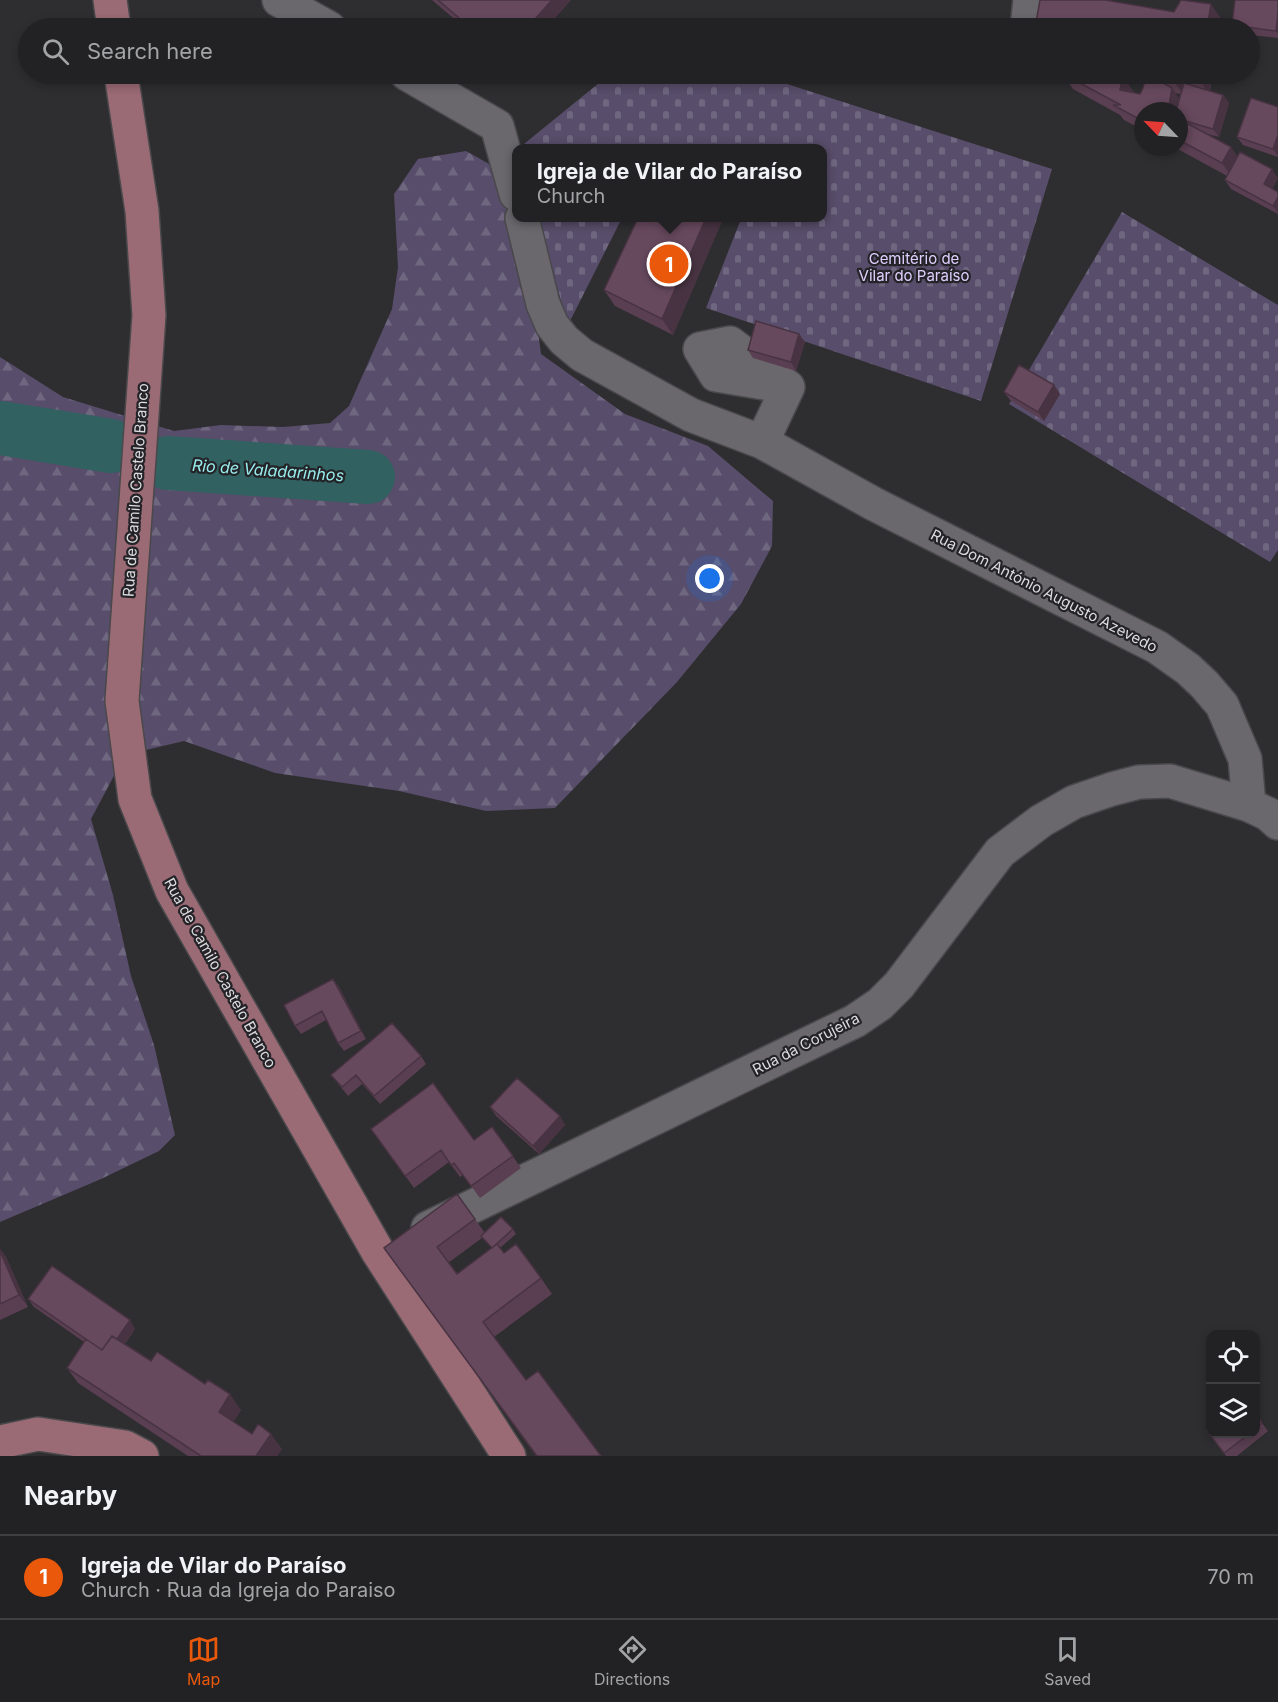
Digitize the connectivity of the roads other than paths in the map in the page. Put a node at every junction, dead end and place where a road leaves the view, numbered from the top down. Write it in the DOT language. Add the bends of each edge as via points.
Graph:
graph roads {
  1 [pos="110,0"];
  2 [pos="279,0"];
  3 [pos="1030,0"];
  4 [pos="113,18"];
  5 [pos="311,18"];
  6 [pos="1028,18"];
  7 [pos="122,84"];
  8 [pos="424,84"];
  9 [pos="512,180"];
  10 [pos="523,222"];
  11 [pos="788,387"];
  12 [pos="762,442"];
  13 [pos="1268,811"];
  14 [pos="378,1252"];
  15 [pos="0,1442"];
  16 [pos="142,1456"];
  17 [pos="509,1456"];
  1 -- 4 [label="main road"];
  2 -- 5 [label="street"];
  3 -- 6 [label="street"];
  7 -- 14 [label="main road, Rua de Camilo Castelo Branco" via="141,211 149,315 122,700 135,799 172,891"];
  8 -- 9 [label="street" via="497,126"];
  10 -- 12 [label="street, Rua Dom António Augusto Azevedo" via="543,304 564,340 601,367 691,415"];
  11 -- 12 [label="street"];
  12 -- 13 [label="street, Rua Dom António Augusto Azevedo" via="874,504 1157,647 1188,669 1222,705"];
  13 -- 14 [label="street, Rua da Corujeira" via="1170,781 1139,782 1074,802 1041,820 1000,852 899,985 855,1021"];
  14 -- 17 [label="main road, Rua de Camilo Castelo Branco"];
  15 -- 16 [label="main road" via="38,1434 125,1447"];
}
